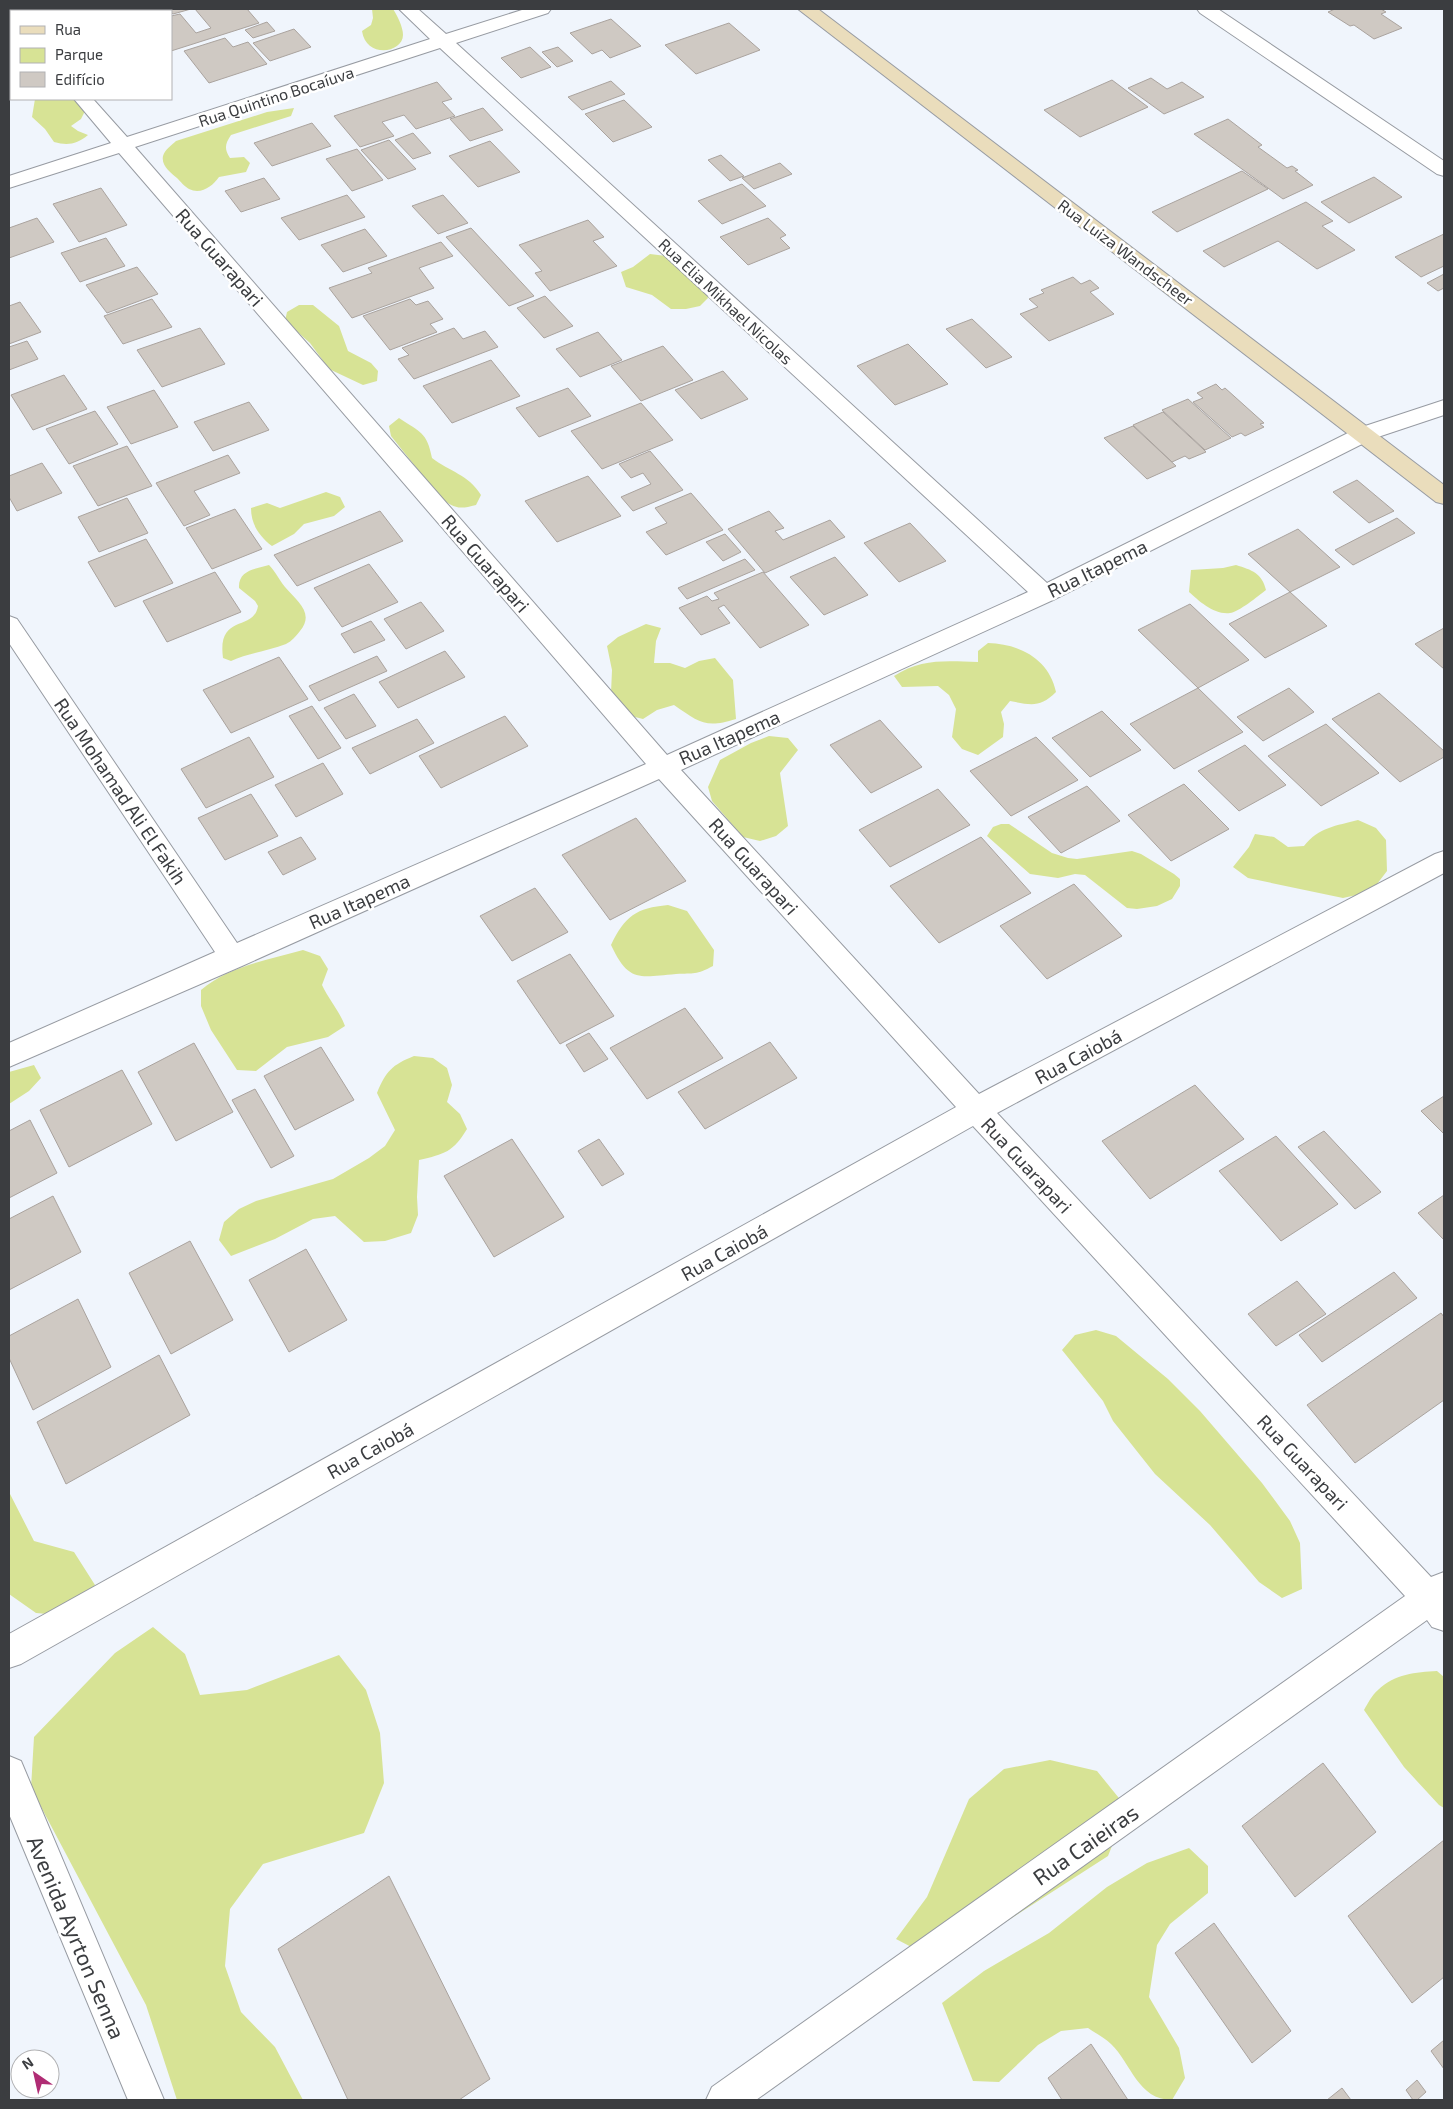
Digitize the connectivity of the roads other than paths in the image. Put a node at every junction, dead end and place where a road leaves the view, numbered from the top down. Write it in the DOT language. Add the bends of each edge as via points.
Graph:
graph roads {
  1 [pos="408,9"];
  2 [pos="542,9"];
  3 [pos="807,9"];
  4 [pos="1241,9"];
  5 [pos="1212,13"];
  6 [pos="442,41"];
  7 [pos="84,100"];
  8 [pos="124,146"];
  9 [pos="1443,167"];
  10 [pos="9,182"];
  11 [pos="1444,407"];
  12 [pos="1364,434"];
  13 [pos="1444,496"];
  14 [pos="1045,594"];
  15 [pos="9,625"];
  16 [pos="663,767"];
  17 [pos="1444,861"];
  18 [pos="233,958"];
  19 [pos="9,1055"];
  20 [pos="976,1110"];
  21 [pos="1439,1600"];
  22 [pos="9,1652"];
  23 [pos="9,1773"];
  24 [pos="146,2100"];
  25 [pos="724,2100"];
  1 -- 6 [label="street, Rua Elia Mikhael Nicolas"];
  2 -- 6 [label="street, Rua Quintino Bocaíuva"];
  3 -- 12 [label="main road, Rua Luiza Wandscheer"];
  4 -- 5 [label="street"];
  5 -- 9 [label="street"];
  6 -- 8 [label="street, Rua Quintino Bocaíuva"];
  6 -- 14 [label="street, Rua Elia Mikhael Nicolas"];
  7 -- 8 [label="street, Rua Guarapari"];
  8 -- 10 [label="street, Rua Quintino Bocaíuva"];
  8 -- 16 [label="street, Rua Guarapari"];
  11 -- 12 [label="street, Rua Itapema"];
  12 -- 13 [label="main road, Rua Luiza Wandscheer"];
  12 -- 14 [label="street, Rua Itapema"];
  14 -- 16 [label="street, Rua Itapema"];
  15 -- 18 [label="street, Rua Mohamad Ali El Fakih"];
  16 -- 18 [label="street, Rua Itapema"];
  16 -- 20 [label="street, Rua Guarapari"];
  17 -- 20 [label="street, Rua Caiobá"];
  18 -- 19 [label="street, Rua Itapema"];
  20 -- 21 [label="street, Rua Guarapari"];
  20 -- 22 [label="street, Rua Caiobá"];
  21 -- 25 [label="street, Rua Caieiras"];
  23 -- 24 [label="street, Avenida Ayrton Senna"];
}
